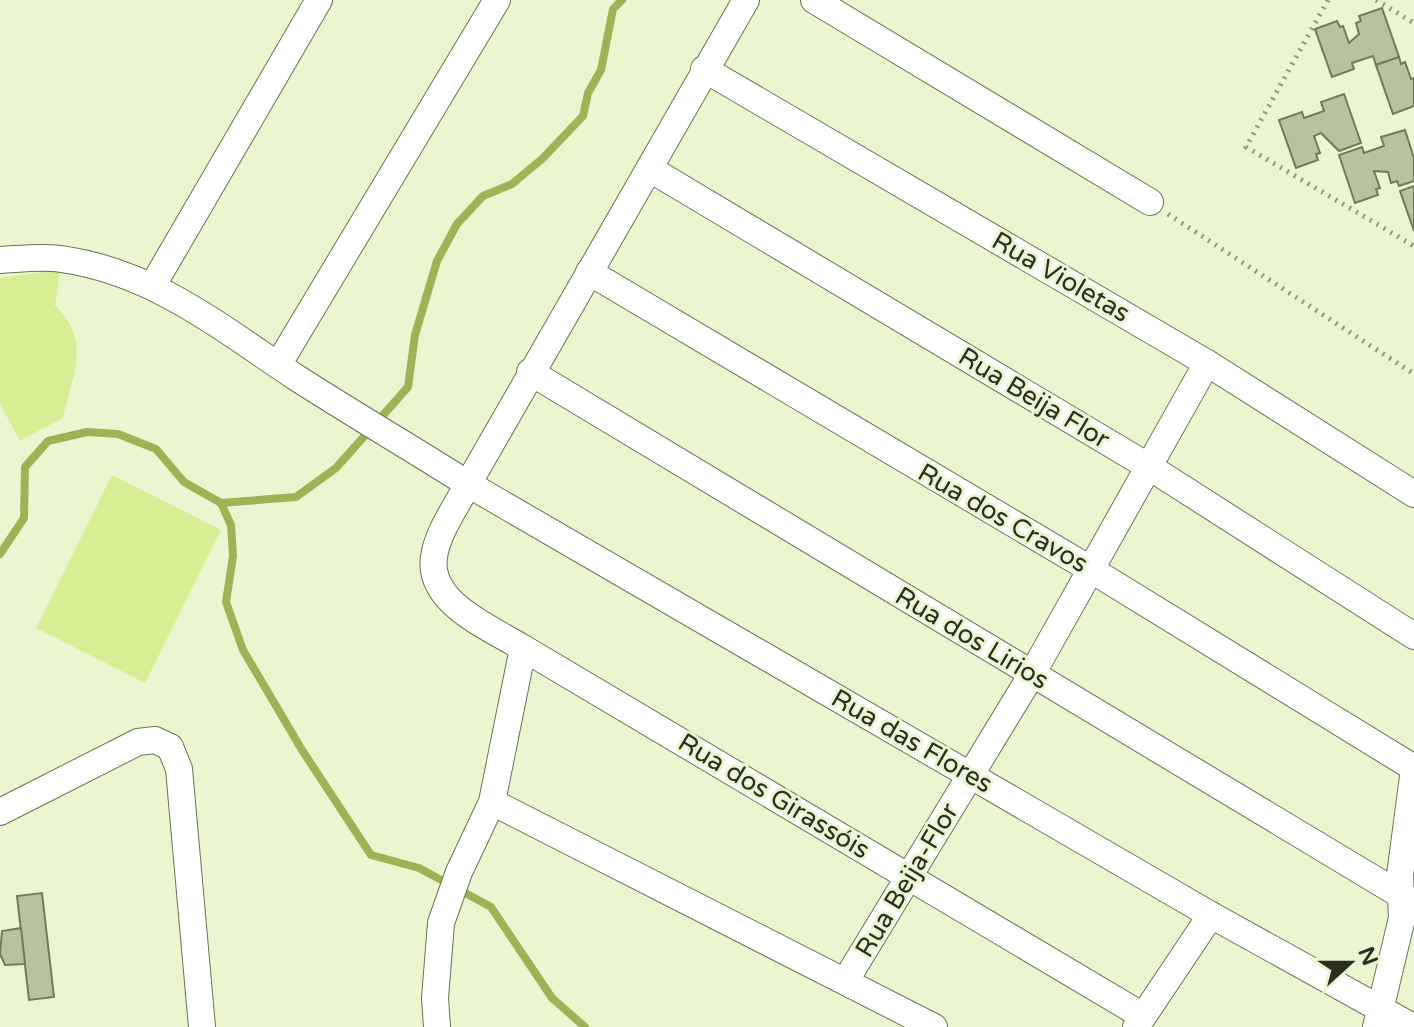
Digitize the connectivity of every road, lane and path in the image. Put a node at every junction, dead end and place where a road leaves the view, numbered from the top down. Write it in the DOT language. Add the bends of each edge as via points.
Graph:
graph roads {
  1 [pos="319,0"];
  2 [pos="497,0"];
  3 [pos="746,0"];
  4 [pos="814,0"];
  5 [pos="1328,0"];
  6 [pos="1376,0"];
  7 [pos="1414,23"];
  8 [pos="704,69"];
  9 [pos="650,169"];
  10 [pos="1150,202"];
  11 [pos="1414,246"];
  12 [pos="0,260"];
  13 [pos="589,272"];
  14 [pos="153,285"];
  15 [pos="1207,363"];
  16 [pos="278,365"];
  17 [pos="530,372"];
  18 [pos="1414,374"];
  19 [pos="1151,468"];
  20 [pos="468,484"];
  21 [pos="1414,494"];
  22 [pos="1090,569"];
  23 [pos="1414,636"];
  24 [pos="523,648"];
  25 [pos="1032,674"];
  26 [pos="1414,768"];
  27 [pos="971,775"];
  28 [pos="492,802"];
  29 [pos="0,812"];
  30 [pos="911,876"];
  31 [pos="1408,900"];
  32 [pos="1211,915"];
  33 [pos="846,980"];
  34 [pos="1379,1018"];
  35 [pos="1140,1022"];
  36 [pos="202,1027"];
  37 [pos="437,1027"];
  38 [pos="934,1027"];
  39 [pos="1413,1027"];
  1 -- 14 [label="street"];
  2 -- 16 [label="street"];
  3 -- 8 [label="street"];
  4 -- 10 [label="street"];
  5 -- 11 [label="path" via="1246,147"];
  6 -- 7 [label="path"];
  8 -- 9 [label="street"];
  8 -- 15 [label="street, Rua Violetas"];
  9 -- 13 [label="street"];
  9 -- 19 [label="street, Rua Beija Flor"];
  10 -- 18 [label="path"];
  12 -- 14 [label="street" via="57,258"];
  13 -- 17 [label="street"];
  13 -- 22 [label="street, Rua dos Cravos"];
  14 -- 16 [label="street" via="209,316"];
  15 -- 19 [label="street, Rua Beija-Flor"];
  15 -- 21 [label="street, Rua Violetas"];
  16 -- 20 [label="street, Rua das Flores"];
  17 -- 20 [label="street"];
  17 -- 25 [label="street, Rua dos Lirios"];
  19 -- 22 [label="street, Rua Beija-Flor"];
  19 -- 23 [label="street, Rua Beija Flor"];
  20 -- 24 [label="street, Rua dos Girassóis" via="434,554 436,583 445,596"];
  20 -- 27 [label="street, Rua das Flores"];
  22 -- 25 [label="street, Rua Beija-Flor"];
  22 -- 26 [label="street, Rua dos Cravos"];
  24 -- 28 [label="street"];
  24 -- 30 [label="street, Rua dos Girassóis"];
  25 -- 27 [label="street, Rua Beija-Flor"];
  25 -- 31 [label="street, Rua dos Lirios"];
  26 -- 31 [label="street" via="1400,875"];
  27 -- 30 [label="street, Rua Beija-Flor"];
  27 -- 32 [label="street, Rua das Flores"];
  28 -- 33 [label="street"];
  28 -- 37 [label="street" via="441,923"];
  29 -- 36 [label="street" via="138,742 155,740 175,754"];
  30 -- 33 [label="street, Rua Beija-Flor"];
  30 -- 35 [label="street, Rua dos Girassóis"];
  31 -- 34 [label="street"];
  32 -- 34 [label="street, Rua das Flores"];
  32 -- 35 [label="street"];
  33 -- 38 [label="street"];
  34 -- 39 [label="street, Rua das Flores"];
}
